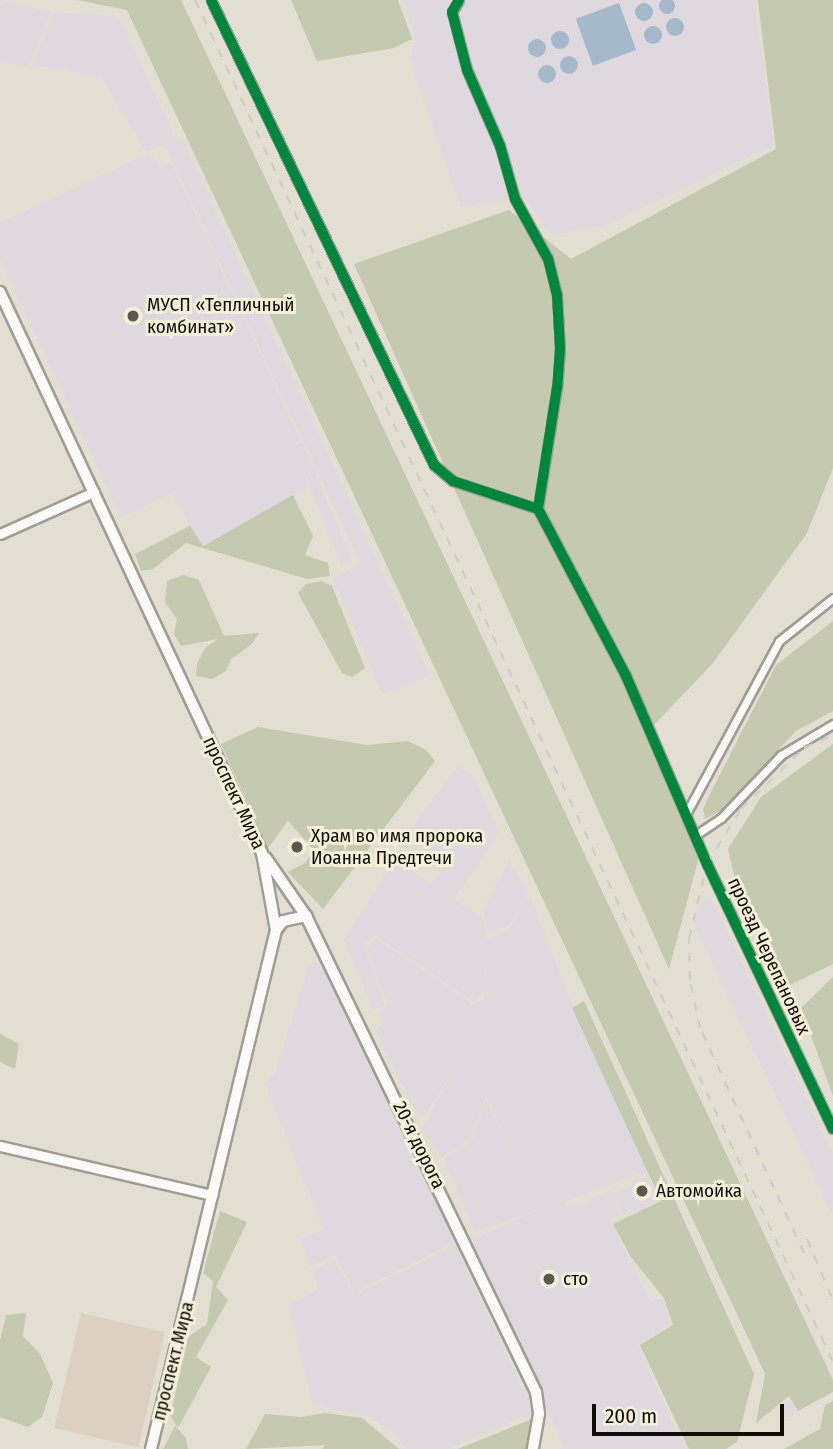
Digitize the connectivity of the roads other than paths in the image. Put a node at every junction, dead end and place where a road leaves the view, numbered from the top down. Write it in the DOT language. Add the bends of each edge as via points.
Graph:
graph roads {
  1 [pos="211,0"];
  2 [pos="458,0"];
  3 [pos="0,292"];
  4 [pos="94,492"];
  5 [pos="538,509"];
  6 [pos="0,534"];
  7 [pos="833,598"];
  8 [pos="833,724"];
  9 [pos="687,812"];
  10 [pos="697,834"];
  11 [pos="262,853"];
  12 [pos="306,916"];
  13 [pos="276,930"];
  14 [pos="833,1129"];
  15 [pos="0,1146"];
  16 [pos="212,1195"];
  17 [pos="152,1449"];
  18 [pos="533,1449"];
  1 -- 5 [label="street" via="434,465 453,481"];
  2 -- 5 [label="street" via="452,12 467,70 500,146 515,199 548,259 557,296 561,348"];
  3 -- 4 [label="main road, проспект Мира"];
  4 -- 6 [label="street"];
  4 -- 11 [label="main road, проспект Мира"];
  5 -- 9 [label="street, проезд Черепановых" via="626,676"];
  7 -- 9 [label="street" via="779,641"];
  8 -- 10 [label="street" via="781,755 720,818"];
  9 -- 10 [label="street, проезд Черепановых"];
  10 -- 14 [label="street, проезд Черепановых"];
  11 -- 12 [label="main road, 20-я дорога"];
  11 -- 13 [label="main road, проспект Мира"];
  12 -- 13 [label="main road" via="283,921"];
  12 -- 18 [label="main road, 20-я дорога" via="537,1394"];
  13 -- 16 [label="main road, проспект Мира"];
  15 -- 16 [label="street"];
  16 -- 17 [label="main road, проспект Мира"];
}
